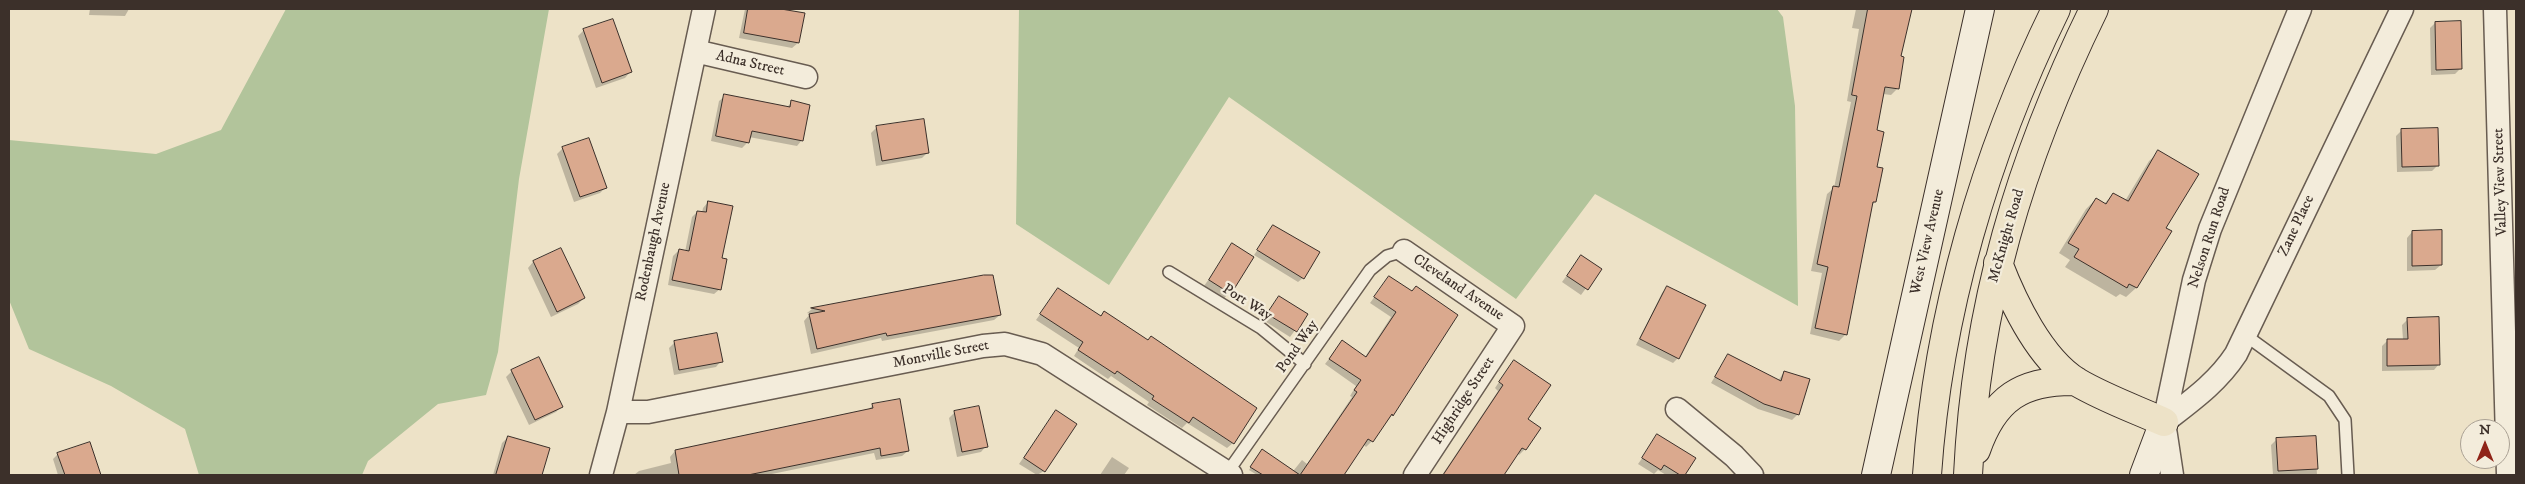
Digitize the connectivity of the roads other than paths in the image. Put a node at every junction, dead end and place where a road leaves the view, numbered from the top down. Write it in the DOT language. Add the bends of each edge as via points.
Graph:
graph roads {
  1 [pos="704,9"];
  2 [pos="1980,9"];
  3 [pos="2034,9"];
  4 [pos="2056,9"];
  5 [pos="2094,9"];
  6 [pos="2300,9"];
  7 [pos="2402,9"];
  8 [pos="2496,9"];
  9 [pos="2042,36"];
  10 [pos="695,51"];
  11 [pos="806,77"];
  12 [pos="1404,251"];
  13 [pos="1998,263"];
  14 [pos="1169,272"];
  15 [pos="1513,326"];
  16 [pos="2245,334"];
  17 [pos="1305,364"];
  18 [pos="2076,381"];
  19 [pos="1677,409"];
  20 [pos="618,412"];
  21 [pos="2164,422"];
  22 [pos="1229,474"];
  23 [pos="601,475"];
  24 [pos="1415,475"];
  25 [pos="1752,475"];
  26 [pos="1876,475"];
  27 [pos="1927,475"];
  28 [pos="1968,475"];
  29 [pos="2144,475"];
  30 [pos="2172,475"];
  31 [pos="2348,475"];
  32 [pos="2508,475"];
  1 -- 10 [label="street, Rodenbaugh Avenue"];
  2 -- 26 [label="street, West View Avenue"];
  3 -- 9 [label="highway"];
  4 -- 9 [label="highway"];
  5 -- 13 [label="highway, McKnight Road" via="2031,154"];
  6 -- 21 [label="street, Nelson Run Road" via="2210,228 2194,280"];
  7 -- 16 [label="street, Zane Place"];
  8 -- 32 [label="street, Valley View Street"];
  9 -- 27 [label="highway" via="1998,143 1964,254 1940,362"];
  10 -- 11 [label="street, Adna Street"];
  10 -- 20 [label="street, Rodenbaugh Avenue"];
  12 -- 15 [label="street, Cleveland Avenue"];
  12 -- 17 [label="lane, Pond Way" via="1387,256 1370,270"];
  13 -- 18 [label="highway" via="2029,328 2043,348"];
  13 -- 28 [label="highway, McKnight Road" via="1977,367"];
  14 -- 17 [label="lane, Port Way" via="1261,328"];
  15 -- 24 [label="street, Highridge Street"];
  16 -- 21 [label="street, Zane Place" via="2223,373"];
  16 -- 31 [label="lane" via="2329,396 2345,420"];
  17 -- 22 [label="lane, Pond Way"];
  18 -- 21 [label="highway"];
  18 -- 28 [label="highway" via="2041,382 2011,395 1988,421"];
  19 -- 25 [label="street"];
  20 -- 22 [label="street, Montville Street" via="648,412 1005,344 1042,354"];
  20 -- 23 [label="street, Rodenbaugh Avenue"];
  21 -- 29 [label="street, Nelson Run Road"];
  21 -- 30 [label="street"];
}
